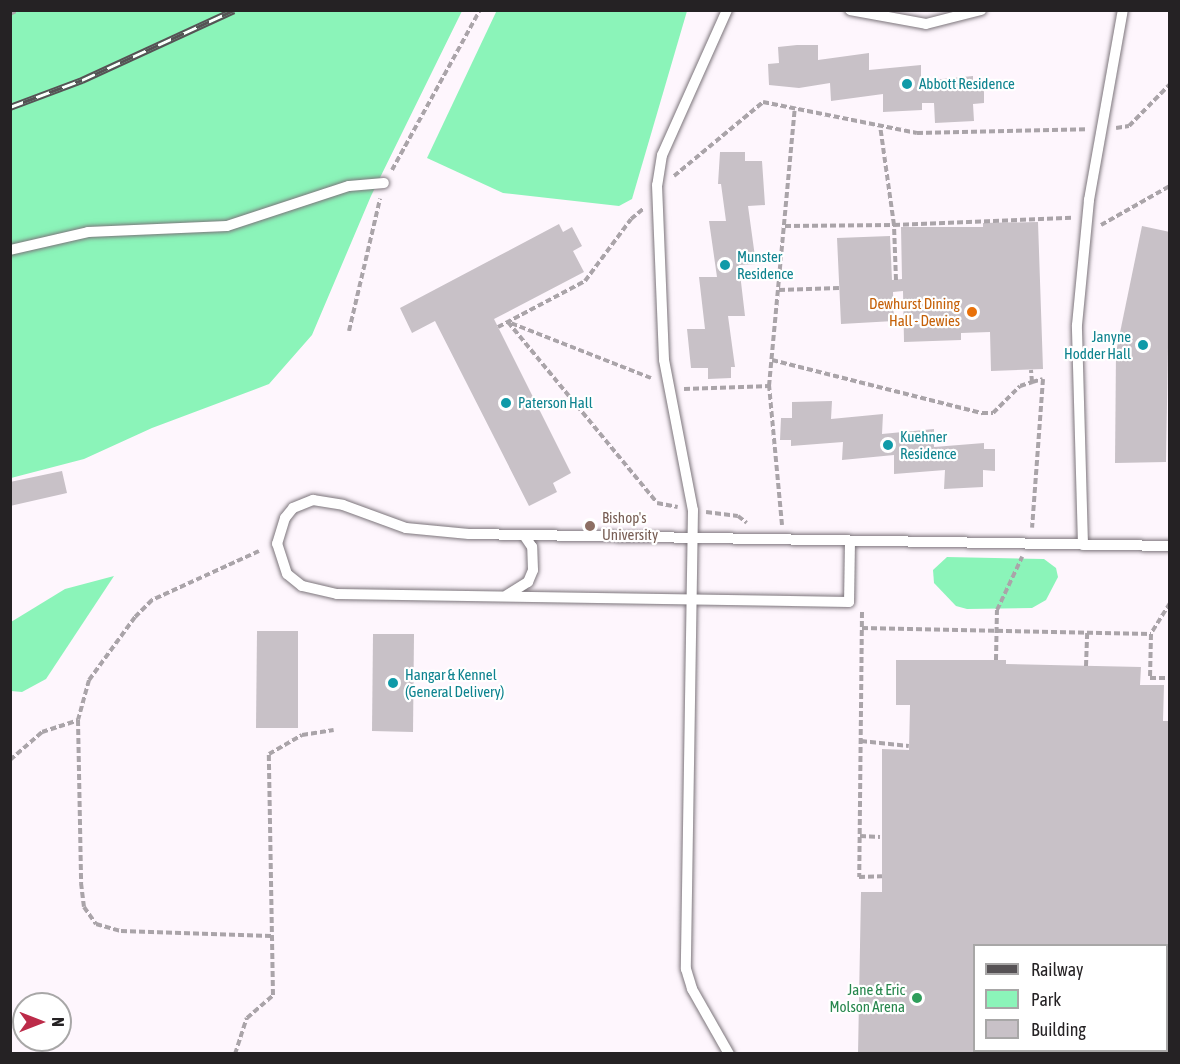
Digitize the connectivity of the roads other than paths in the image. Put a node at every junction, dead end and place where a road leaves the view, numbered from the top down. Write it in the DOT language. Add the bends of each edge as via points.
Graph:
graph roads {
  1 [pos="727,10"];
  2 [pos="850,10"];
  3 [pos="981,10"];
  4 [pos="1123,10"];
  5 [pos="384,183"];
  6 [pos="10,250"];
  7 [pos="524,535"];
  8 [pos="694,538"];
  9 [pos="850,541"];
  10 [pos="1083,545"];
  11 [pos="1170,546"];
  12 [pos="505,596"];
  13 [pos="693,600"];
  14 [pos="729,1053"];
  1 -- 8 [label="lane" via="662,155 658,198 664,360 690,491"];
  2 -- 3 [label="lane" via="926,24"];
  4 -- 10 [label="lane" via="1086,226 1076,363"];
  5 -- 6 [label="lane" via="350,186 227,226 88,232"];
  7 -- 8 [label="lane"];
  7 -- 12 [label="lane" via="532,547 533,570 528,582"];
  7 -- 12 [label="lane" via="406,528 343,505 313,500 293,508 280,530 277,544 287,574 318,591"];
  8 -- 9 [label="lane"];
  8 -- 13 [label="lane"];
  9 -- 10 [label="lane"];
  9 -- 13 [label="lane" via="849,602"];
  10 -- 11 [label="lane"];
  12 -- 13 [label="lane"];
  13 -- 14 [label="lane" via="686,969 692,989"];
}
